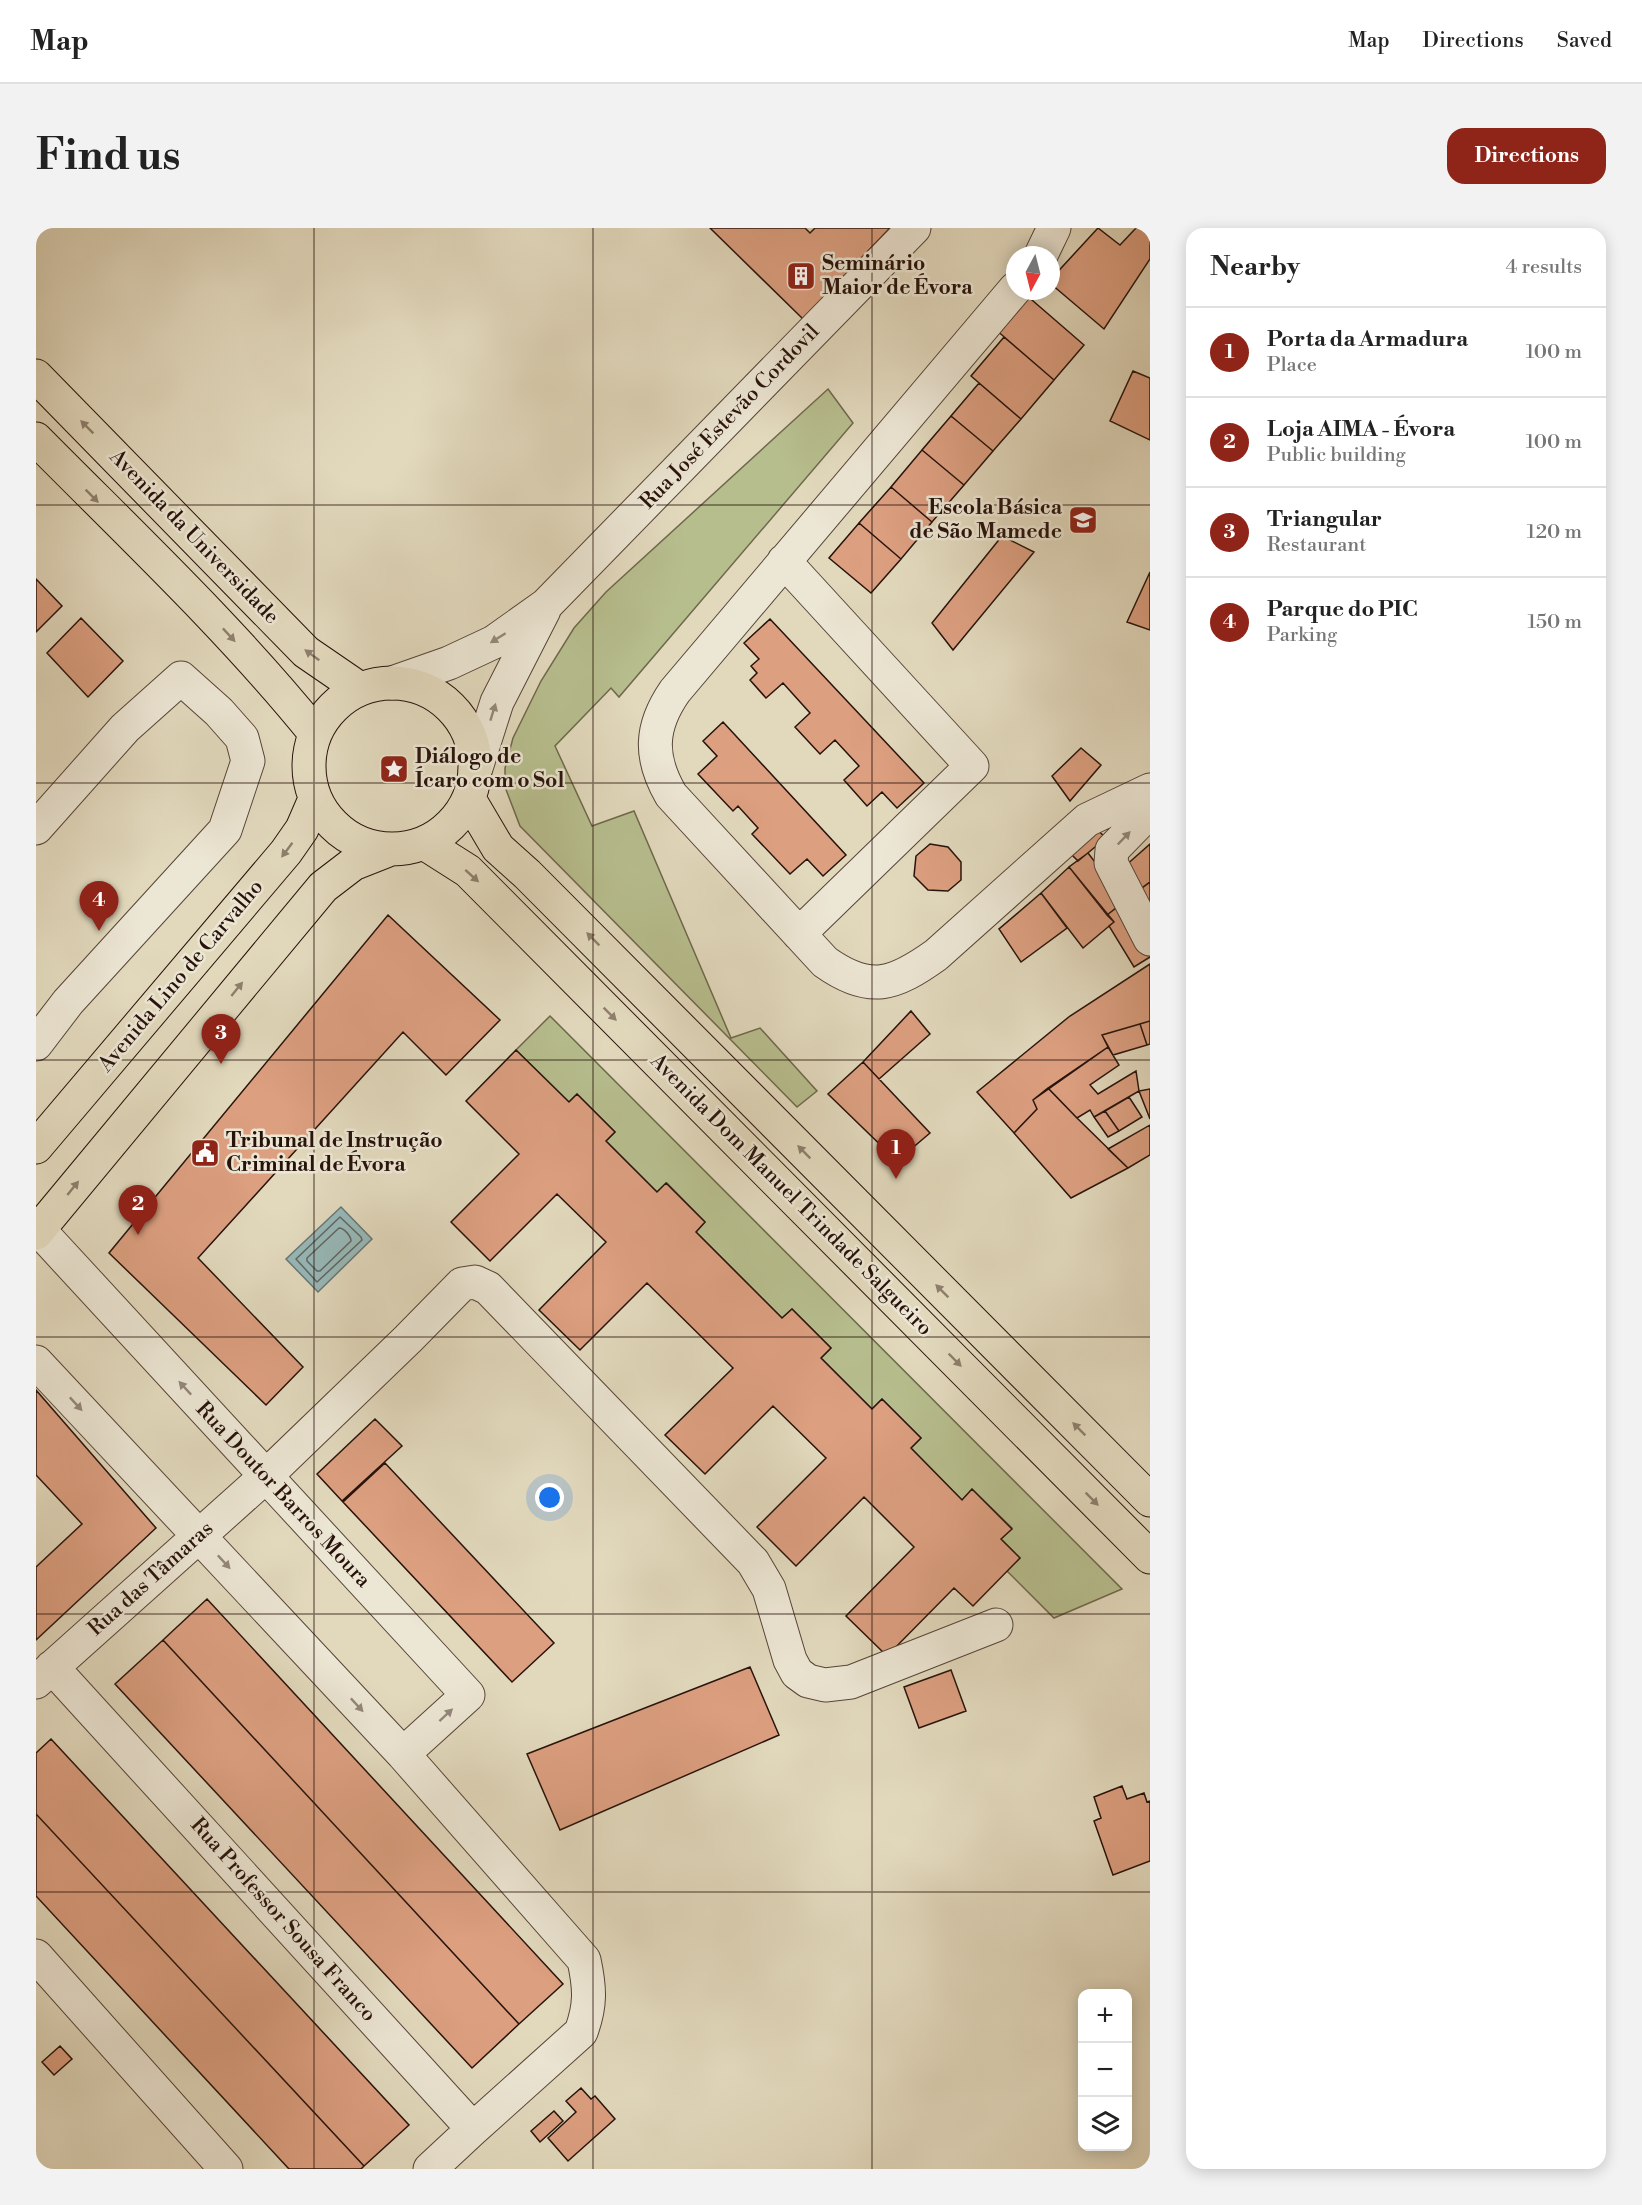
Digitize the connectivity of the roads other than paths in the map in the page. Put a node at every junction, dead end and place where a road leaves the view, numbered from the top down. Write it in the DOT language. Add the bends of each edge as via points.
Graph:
graph roads {
  1 [pos="914,228"];
  2 [pos="1054,228"];
  3 [pos="1045,246"];
  4 [pos="1006,300"];
  5 [pos="36,376"];
  6 [pos="36,439"];
  7 [pos="784,561"];
  8 [pos="546,606"];
  9 [pos="392,682"];
  10 [pos="360,689"];
  11 [pos="315,734"];
  12 [pos="473,783"];
  13 [pos="1150,790"];
  14 [pos="315,799"];
  15 [pos="1150,812"];
  16 [pos="36,828"];
  17 [pos="424,843"];
  18 [pos="391,849"];
  19 [pos="799,934"];
  20 [pos="1150,939"];
  21 [pos="36,1044"];
  22 [pos="49,1124"];
  23 [pos="36,1147"];
  24 [pos="38,1232"];
  25 [pos="36,1362"];
  26 [pos="266,1476"];
  27 [pos="1150,1500"];
  28 [pos="199,1535"];
  29 [pos="1150,1557"];
  30 [pos="996,1625"];
  31 [pos="44,1675"];
  32 [pos="403,1754"];
  33 [pos="36,1956"];
  34 [pos="473,2129"];
  35 [pos="226,2169"];
  36 [pos="430,2169"];
  1 -- 8 [label="street, Rua José Estevão Cordovil"];
  2 -- 3 [label="street"];
  4 -- 7 [label="street"];
  10 -- 5 [label="main road, Avenida da Universidade, one-way" via="306,652"];
  6 -- 11 [label="main road, Avenida da Universidade, one-way" via="219,624 271,679"];
  7 -- 19 [label="street" via="663,708 656,752 658,768 670,795"];
  7 -- 19 [label="street" via="972,766"];
  8 -- 9 [label="street, Rua José Estevão Cordovil, one-way" via="494,642 449,663"];
  12 -- 8 [label="street, Rua José Estevão Cordovil, one-way" via="497,702"];
  9 -- 10 [label="main road"];
  9 -- 12 [label="main road" via="418,686 442,699 461,718 473,742"];
  10 -- 11 [label="main road" via="333,707"];
  11 -- 14 [label="main road" via="309,755"];
  12 -- 17 [label="main road" via="458,817"];
  27 -- 12 [label="main road, Avenida Dom Manuel Trindade Salgueiro, one-way" via="498,848"];
  13 -- 19 [label="street" via="1087,820 910,974 876,983 856,980 825,962"];
  14 -- 18 [label="main road" via="327,819 345,835 367,845"];
  14 -- 22 [label="main road, Avenida Lino de Carvalho, one-way" via="286,852"];
  20 -- 15 [label="street, one-way" via="1111,863 1112,850"];
  16 -- 21 [label="street" via="125,728 181,678 242,738 248,761 225,830 73,996"];
  17 -- 18 [label="main road"];
  17 -- 29 [label="main road, Avenida Dom Manuel Trindade Salgueiro, one-way" via="468,871"];
  24 -- 18 [label="main road, one-way" via="323,887 353,864"];
  22 -- 23 [label="main road, Avenida Lino de Carvalho"];
  26 -- 24 [label="street, Rua Doutor Barros Moura, one-way"];
  25 -- 28 [label="street, one-way"];
  26 -- 28 [label="street, Rua das Tâmaras"];
  26 -- 30 [label="street, Rua das Tâmaras" via="462,1284 476,1282 488,1288 753,1563 769,1589 797,1674 825,1685 851,1682"];
  32 -- 26 [label="street, Rua Doutor Barros Moura, one-way" via="468,1695"];
  28 -- 31 [label="street, Rua das Tâmaras"];
  28 -- 32 [label="street, one-way"];
  31 -- 34 [label="street, Rua Professor Sousa Franco"];
  32 -- 34 [label="street" via="584,1960 590,1984 589,2011 581,2032"];
  33 -- 35 [label="street"];
  34 -- 36 [label="street"];
}
